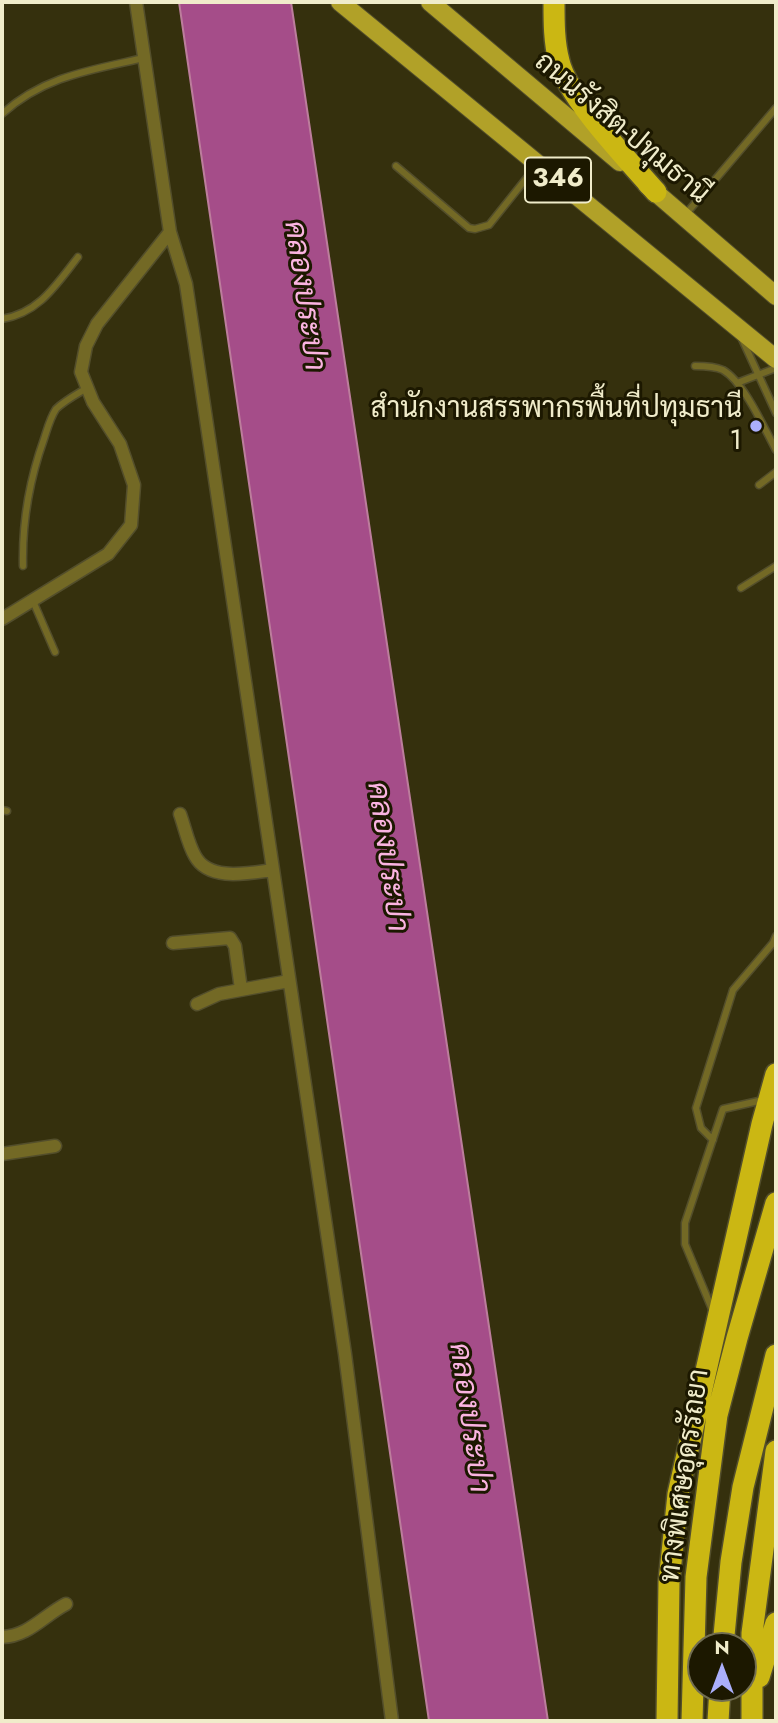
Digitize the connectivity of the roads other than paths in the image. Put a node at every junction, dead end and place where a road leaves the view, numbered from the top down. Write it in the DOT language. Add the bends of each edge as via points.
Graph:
graph roads {
  1 [pos="136,2"];
  2 [pos="340,2"];
  3 [pos="430,2"];
  4 [pos="554,2"];
  5 [pos="144,58"];
  6 [pos="776,108"];
  7 [pos="2,114"];
  8 [pos="538,163"];
  9 [pos="396,166"];
  10 [pos="656,192"];
  11 [pos="684,216"];
  12 [pos="170,232"];
  13 [pos="78,257"];
  14 [pos="776,296"];
  15 [pos="2,319"];
  16 [pos="736,326"];
  17 [pos="776,359"];
  18 [pos="695,366"];
  19 [pos="776,368"];
  20 [pos="757,374"];
  21 [pos="737,383"];
  22 [pos="87,388"];
  23 [pos="776,413"];
  24 [pos="776,450"];
  25 [pos="776,472"];
  26 [pos="759,485"];
  27 [pos="23,566"];
  28 [pos="776,566"];
  29 [pos="741,587"];
  30 [pos="33,599"];
  31 [pos="2,619"];
  32 [pos="55,652"];
  33 [pos="180,814"];
  34 [pos="273,870"];
  35 [pos="776,936"];
  36 [pos="173,943"];
  37 [pos="289,981"];
  38 [pos="241,989"];
  39 [pos="197,1004"];
  40 [pos="776,1074"];
  41 [pos="769,1099"];
  42 [pos="713,1140"];
  43 [pos="55,1146"];
  44 [pos="2,1154"];
  45 [pos="776,1203"];
  46 [pos="717,1320"];
  47 [pos="776,1354"];
  48 [pos="776,1451"];
  49 [pos="66,1604"];
  50 [pos="776,1623"];
  51 [pos="724,1632"];
  52 [pos="752,1632"];
  53 [pos="2,1637"];
  54 [pos="757,1682"];
  55 [pos="719,1702"];
  56 [pos="752,1702"];
  57 [pos="392,1721"];
  58 [pos="667,1721"];
  59 [pos="692,1721"];
  60 [pos="718,1721"];
  61 [pos="752,1721"];
  1 -- 5 [label="street"];
  2 -- 8 [label="main road, 346"];
  3 -- 10 [label="main road, ถนนรังสิต-ปทุมธานี / 346"];
  4 -- 10 [label="highway" via="559,64 580,102"];
  5 -- 7 [label="lane" via="65,75 27,94"];
  5 -- 12 [label="street"];
  6 -- 11 [label="lane"];
  8 -- 9 [label="lane" via="489,225 475,229"];
  8 -- 16 [label="main road, 346"];
  10 -- 11 [label="main road, ถนนรังสิต-ปทุมธานี / 346"];
  11 -- 14 [label="main road, ถนนรังสิต-ปทุมธานี / 346"];
  12 -- 22 [label="street" via="97,324 81,372"];
  12 -- 34 [label="street" via="186,284"];
  13 -- 15 [label="lane" via="45,300"];
  16 -- 17 [label="main road, 346"];
  16 -- 20 [label="lane"];
  18 -- 21 [label="lane" via="725,371"];
  19 -- 20 [label="lane"];
  20 -- 21 [label="lane"];
  20 -- 23 [label="lane"];
  21 -- 24 [label="lane"];
  22 -- 27 [label="lane" via="57,409 51,419 25,511"];
  22 -- 30 [label="street" via="120,444 134,485 131,525 108,554"];
  25 -- 26 [label="lane"];
  28 -- 29 [label="lane"];
  30 -- 31 [label="street"];
  30 -- 32 [label="lane"];
  33 -- 34 [label="street" via="196,859 207,869"];
  34 -- 37 [label="street"];
  35 -- 42 [label="lane" via="733,990 716,1043 696,1108 701,1128"];
  36 -- 38 [label="street" via="230,938"];
  37 -- 38 [label="street"];
  37 -- 57 [label="street" via="345,1354"];
  38 -- 39 [label="street"];
  40 -- 41 [label="highway"];
  41 -- 42 [label="lane" via="723,1110"];
  41 -- 46 [label="highway"];
  42 -- 46 [label="lane" via="685,1223 685,1244"];
  43 -- 44 [label="street"];
  45 -- 59 [label="highway, ทางพิเศษอุดรรัถยา" via="717,1415 696,1577"];
  46 -- 58 [label="highway" via="678,1494 669,1582"];
  47 -- 51 [label="highway, ทางพิเศษอุดรรัถยา" via="743,1487"];
  48 -- 52 [label="highway"];
  49 -- 53 [label="street" via="24,1633"];
  50 -- 54 [label="highway"];
  55 -- 60 [label="highway"];
  56 -- 61 [label="highway"];
}
